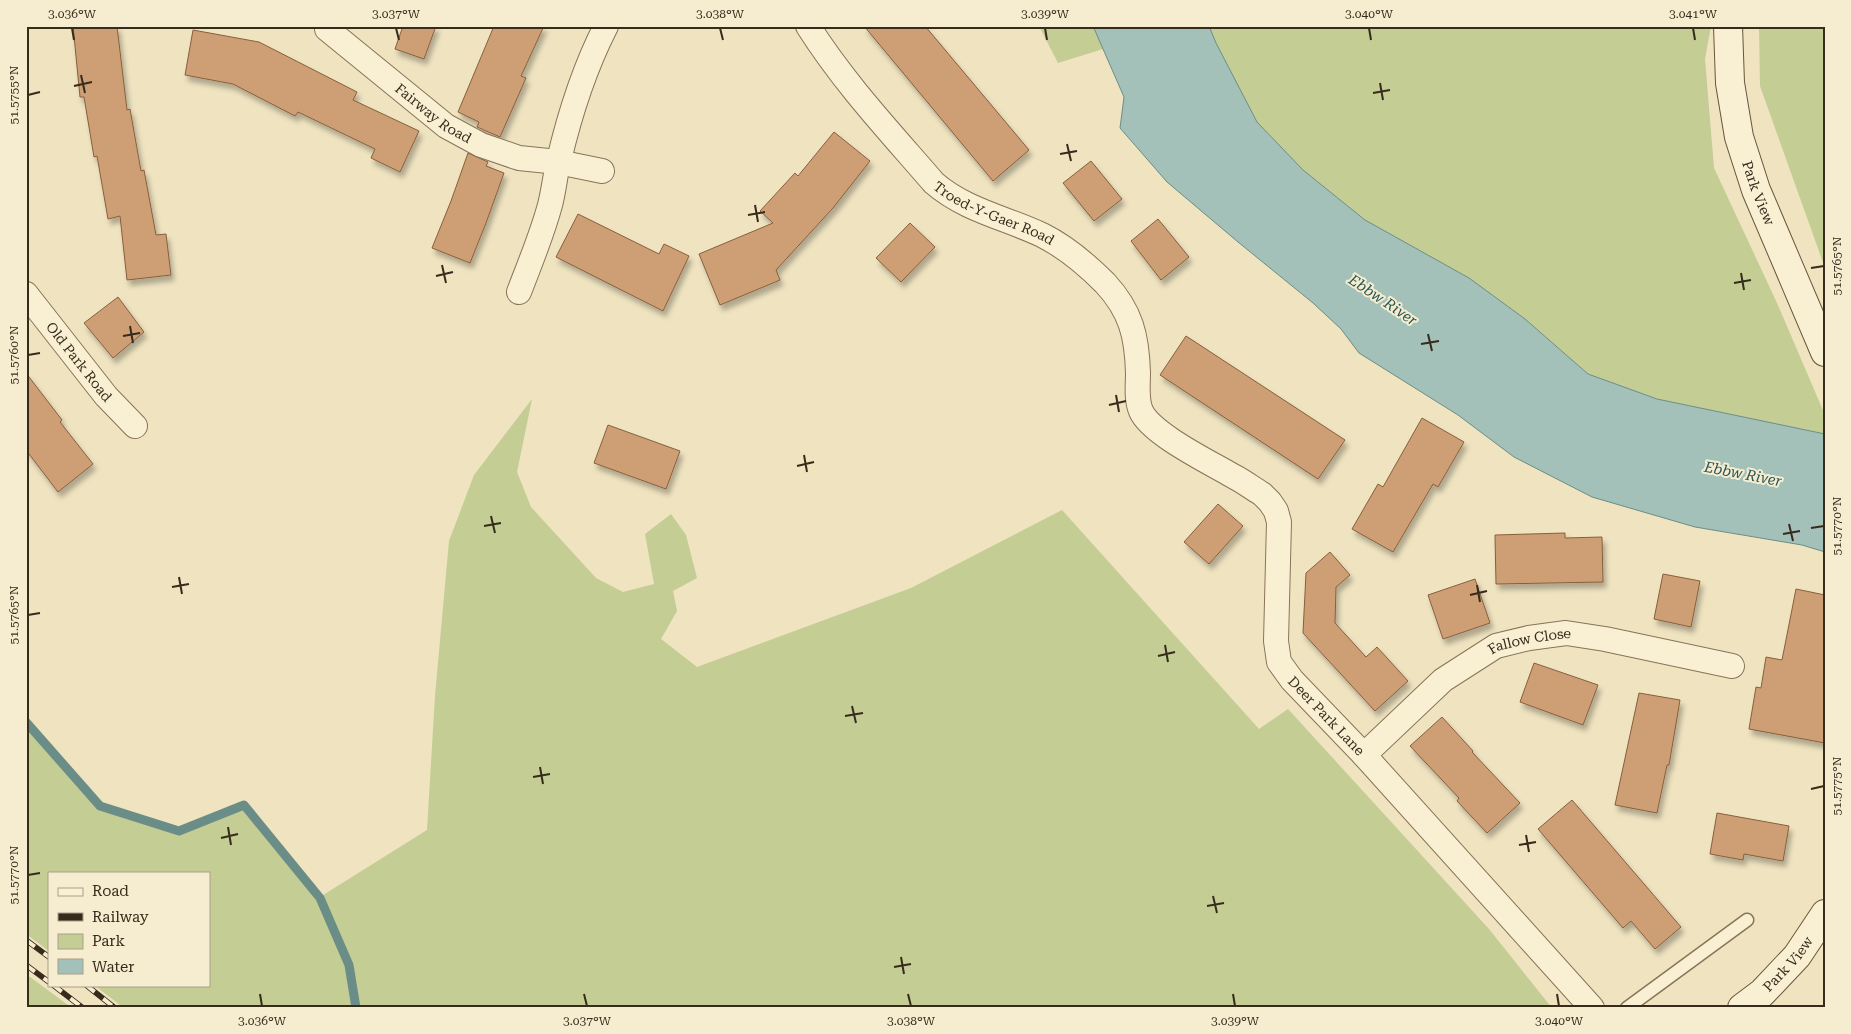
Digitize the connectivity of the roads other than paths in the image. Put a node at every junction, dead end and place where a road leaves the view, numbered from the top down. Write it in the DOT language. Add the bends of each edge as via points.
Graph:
graph roads {
  1 [pos="606,26"];
  2 [pos="808,26"];
  3 [pos="1728,26"];
  4 [pos="328,29"];
  5 [pos="558,162"];
  6 [pos="602,171"];
  7 [pos="519,292"];
  8 [pos="26,294"];
  9 [pos="1825,352"];
  10 [pos="1141,410"];
  11 [pos="135,426"];
  12 [pos="1732,666"];
  13 [pos="1364,755"];
  14 [pos="1825,914"];
  15 [pos="1747,920"];
  16 [pos="1592,1008"];
  17 [pos="1627,1008"];
  18 [pos="1742,1008"];
  1 -- 5 [label="street" via="571,111"];
  2 -- 10 [label="street, Troed-Y-Gaer Road" via="868,107 946,194 1044,236 1086,265 1106,284 1120,302 1133,328"];
  3 -- 9 [label="street, Park View" via="1730,83 1739,137 1756,190"];
  4 -- 5 [label="street, Fairway Road" via="446,126 518,158"];
  5 -- 6 [label="street"];
  5 -- 7 [label="street" via="550,205"];
  8 -- 11 [label="street, Old Park Road" via="106,396"];
  10 -- 13 [label="street, Deer Park Lane" via="1155,427 1175,442 1262,494 1276,511 1280,533 1276,641 1280,662 1292,680"];
  12 -- 13 [label="street, Fallow Close" via="1566,633 1529,638 1496,646 1443,680"];
  13 -- 16 [label="street, Deer Park Lane"];
  14 -- 18 [label="street, Park View" via="1797,956 1762,993"];
  15 -- 17 [label="lane"];
}
